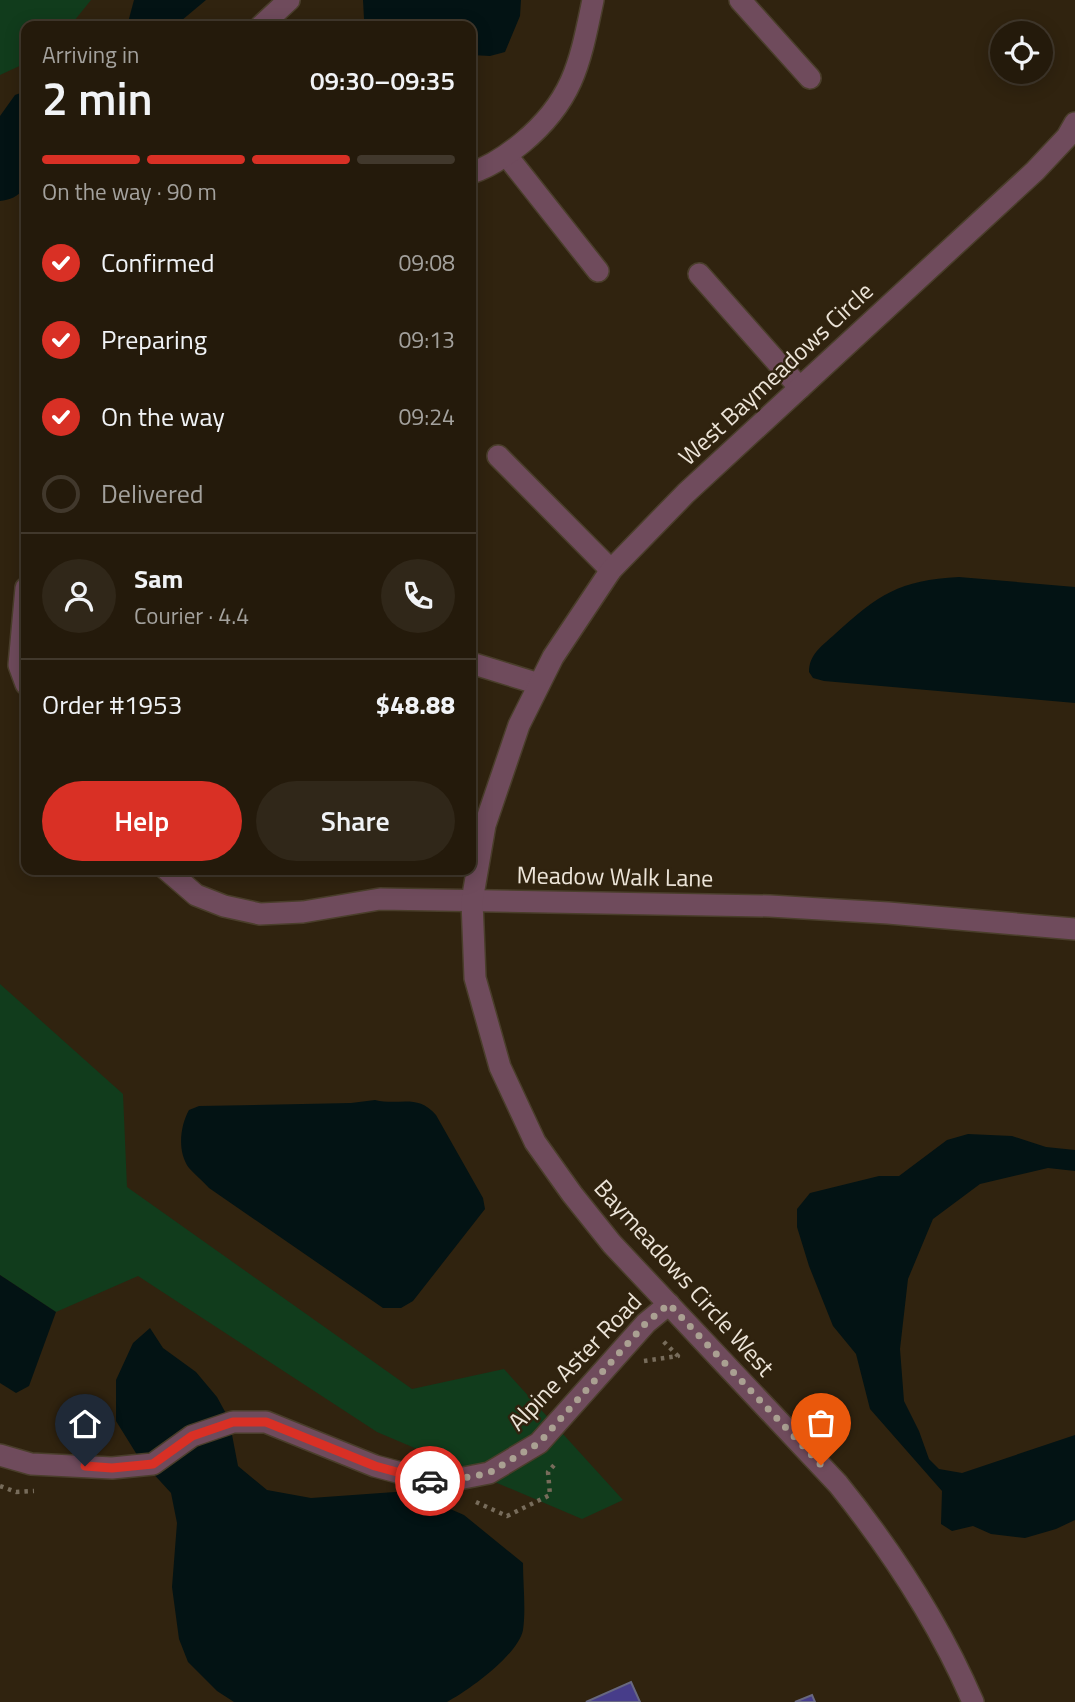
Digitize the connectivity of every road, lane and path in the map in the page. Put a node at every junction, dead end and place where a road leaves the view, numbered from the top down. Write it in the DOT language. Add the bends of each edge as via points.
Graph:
graph roads {
  1 [pos="289,0"];
  2 [pos="593,0"];
  3 [pos="740,0"];
  4 [pos="266,21"];
  5 [pos="810,78"];
  6 [pos="1075,123"];
  7 [pos="506,156"];
  8 [pos="476,171"];
  9 [pos="598,271"];
  10 [pos="699,274"];
  11 [pos="800,388"];
  12 [pos="498,456"];
  13 [pos="611,570"];
  14 [pos="21,643"];
  15 [pos="476,665"];
  16 [pos="21,670"];
  17 [pos="539,684"];
  18 [pos="173,875"];
  19 [pos="472,901"];
  20 [pos="1075,929"];
  21 [pos="669,1304"];
  22 [pos="0,1454"];
  23 [pos="973,1702"];
  1 -- 4 [label="street"];
  2 -- 7 [label="street" via="580,61 564,96 545,124"];
  3 -- 5 [label="street"];
  6 -- 11 [label="street, West Baymeadows Circle" via="1035,171"];
  7 -- 8 [label="street"];
  7 -- 9 [label="street"];
  10 -- 11 [label="street"];
  11 -- 13 [label="street, West Baymeadows Circle" via="685,493"];
  12 -- 13 [label="street"];
  13 -- 17 [label="street, West Baymeadows Circle"];
  14 -- 16 [label="street"];
  15 -- 17 [label="street"];
  17 -- 19 [label="street, Baymeadows Circle West" via="519,725 485,825"];
  18 -- 19 [label="street, Meadow Walk Lane" via="197,895 260,914 380,899"];
  19 -- 20 [label="street, Meadow Walk Lane" via="770,906"];
  19 -- 21 [label="street, Baymeadows Circle West" via="475,978 500,1067 518,1109 572,1195"];
  21 -- 22 [label="street, Alpine Aster Road" via="646,1323 539,1443 489,1473 438,1483 375,1466 266,1422 233,1422 192,1436 153,1464 112,1468 31,1464"];
  21 -- 23 [label="street, Baymeadows Circle West" via="868,1521 940,1631"];
}
